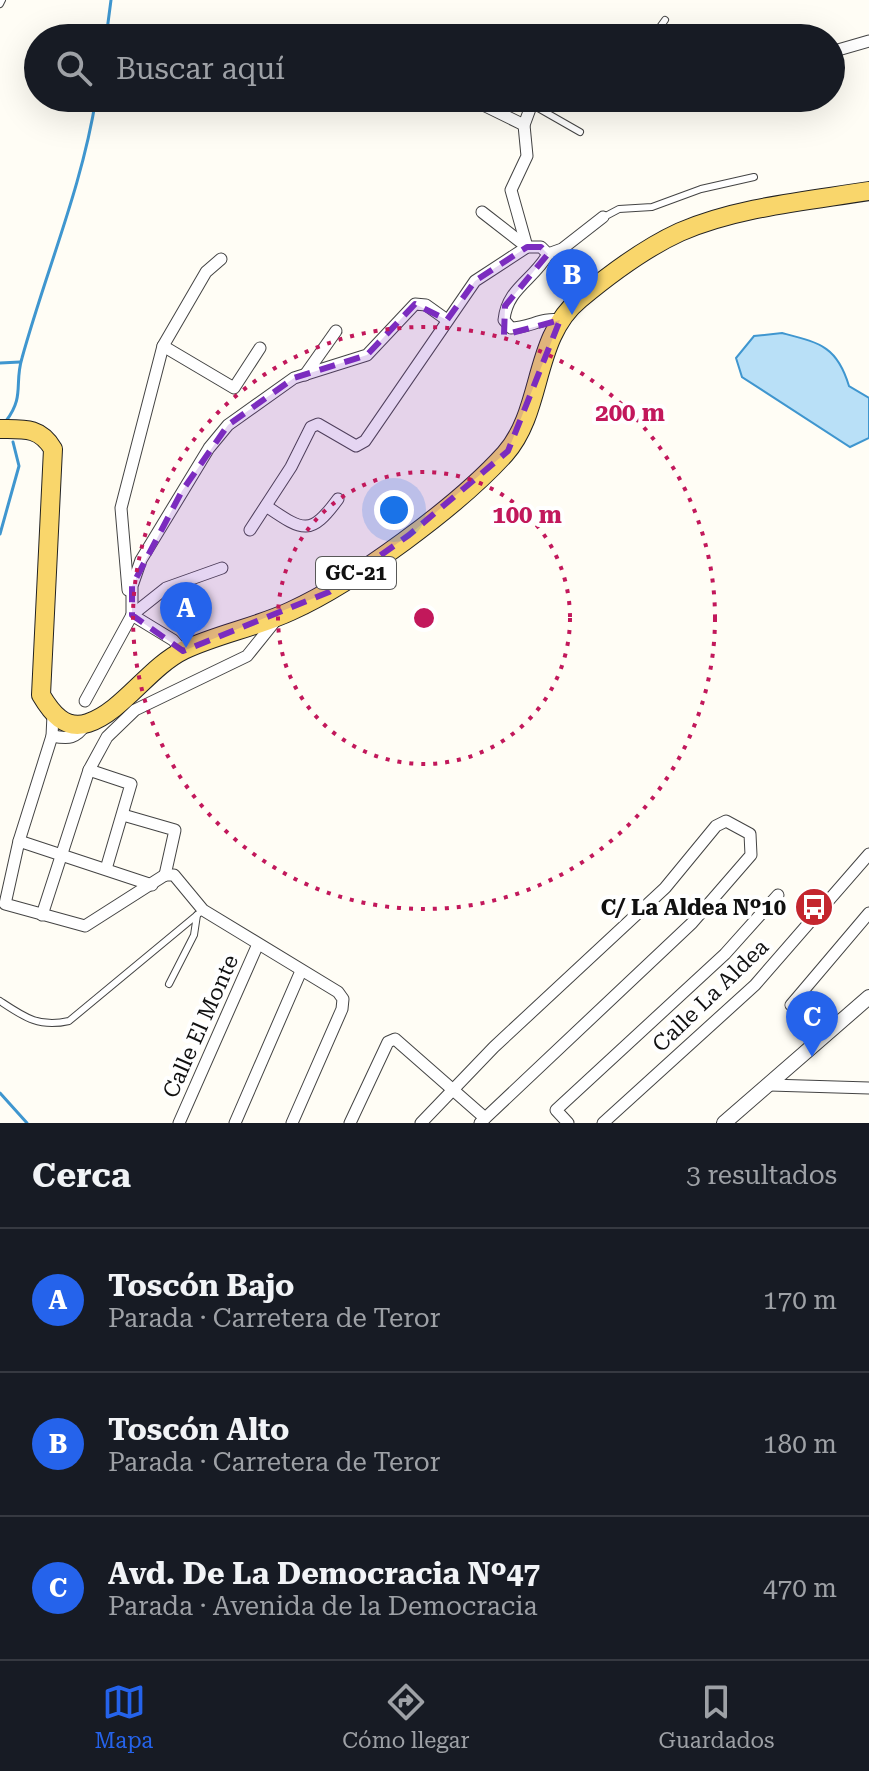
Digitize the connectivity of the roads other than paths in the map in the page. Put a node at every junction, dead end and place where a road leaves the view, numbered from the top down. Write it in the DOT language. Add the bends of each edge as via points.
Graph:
graph roads {
  1 [pos="665,20"];
  2 [pos="662,24"];
  3 [pos="869,41"];
  4 [pos="845,48"];
  5 [pos="498,112"];
  6 [pos="528,112"];
  7 [pos="549,112"];
  8 [pos="524,125"];
  9 [pos="580,132"];
  10 [pos="754,177"];
  11 [pos="869,191"];
  12 [pos="482,212"];
  13 [pos="603,217"];
  14 [pos="527,247"];
  15 [pos="548,254"];
  16 [pos="221,259"];
  17 [pos="447,320"];
  18 [pos="560,320"];
  19 [pos="336,331"];
  20 [pos="163,346"];
  21 [pos="260,348"];
  22 [pos="305,375"];
  23 [pos="0,429"];
  24 [pos="338,499"];
  25 [pos="266,506"];
  26 [pos="250,530"];
  27 [pos="222,568"];
  28 [pos="132,615"];
  29 [pos="278,617"];
  30 [pos="248,627"];
  31 [pos="183,651"];
  32 [pos="247,656"];
  33 [pos="85,701"];
  34 [pos="53,715"];
  35 [pos="86,724"];
  36 [pos="52,736"];
  37 [pos="89,770"];
  38 [pos="123,815"];
  39 [pos="19,841"];
  40 [pos="869,854"];
  41 [pos="61,855"];
  42 [pos="106,869"];
  43 [pos="165,875"];
  44 [pos="152,885"];
  45 [pos="778,895"];
  46 [pos="200,912"];
  47 [pos="869,913"];
  48 [pos="42,915"];
  49 [pos="258,944"];
  50 [pos="301,971"];
  51 [pos="169,984"];
  52 [pos="868,1000"];
  53 [pos="0,1001"];
  54 [pos="823,1038"];
  55 [pos="770,1085"];
  56 [pos="869,1088"];
  57 [pos="453,1089"];
  58 [pos="483,1120"];
  59 [pos="179,1123"];
  60 [pos="235,1123"];
  61 [pos="292,1123"];
  62 [pos="350,1123"];
  63 [pos="421,1123"];
  64 [pos="568,1123"];
  65 [pos="603,1123"];
  66 [pos="724,1123"];
  1 -- 2 [label="lane"];
  3 -- 4 [label="street"];
  5 -- 8 [label="street"];
  6 -- 8 [label="street"];
  7 -- 9 [label="lane"];
  8 -- 14 [label="street" via="527,156 511,190"];
  10 -- 13 [label="lane"];
  11 -- 18 [label="main road, GC-21" via="753,211 681,232 635,258 579,299"];
  12 -- 14 [label="street"];
  13 -- 15 [label="street"];
  14 -- 15 [label="street" via="541,247"];
  14 -- 17 [label="street" via="475,281"];
  15 -- 18 [label="street" via="515,288 504,320 511,328"];
  16 -- 20 [label="street" via="206,272"];
  17 -- 22 [label="street" via="426,305 415,304 367,355"];
  17 -- 25 [label="street" via="365,441 356,446 318,424 311,427"];
  18 -- 29 [label="main road, GC-21" via="521,426 498,461 352,576"];
  19 -- 22 [label="street"];
  20 -- 21 [label="street" via="234,388"];
  20 -- 28 [label="street" via="121,508"];
  22 -- 28 [label="street" via="254,404 209,448 141,560 132,586"];
  23 -- 34 [label="main road" via="33,430 45,435 53,449 41,648 41,695"];
  24 -- 25 [label="street" via="310,528 295,526"];
  25 -- 26 [label="street"];
  27 -- 28 [label="street" via="166,588"];
  28 -- 31 [label="street"];
  28 -- 33 [label="street"];
  29 -- 30 [label="main road, GC-21"];
  29 -- 32 [label="street"];
  30 -- 31 [label="main road, GC-21"];
  30 -- 32 [label="street" via="252,641"];
  31 -- 35 [label="main road, GC-21"];
  32 -- 37 [label="street" via="135,710 107,737"];
  34 -- 35 [label="main road"];
  34 -- 36 [label="street"];
  35 -- 36 [label="street" via="78,736"];
  36 -- 39 [label="street"];
  37 -- 38 [label="street" via="131,784"];
  37 -- 41 [label="street"];
  38 -- 42 [label="street"];
  38 -- 43 [label="street" via="175,830"];
  39 -- 41 [label="street"];
  39 -- 48 [label="street" via="5,904"];
  40 -- 65 [label="street, Calle La Aldea" via="755,985"];
  41 -- 42 [label="street"];
  41 -- 48 [label="street"];
  42 -- 44 [label="street"];
  43 -- 44 [label="street"];
  43 -- 46 [label="street" via="174,875"];
  44 -- 48 [label="street" via="85,926"];
  45 -- 64 [label="street" via="725,954 556,1110"];
  46 -- 49 [label="street"];
  46 -- 51 [label="lane"];
  46 -- 53 [label="lane" via="69,1021 32,1022"];
  47 -- 54 [label="street" via="791,1005"];
  49 -- 50 [label="street"];
  49 -- 59 [label="street, Calle El Monte"];
  50 -- 60 [label="street"];
  50 -- 61 [label="street" via="343,999"];
  52 -- 54 [label="street"];
  54 -- 55 [label="street"];
  55 -- 56 [label="street"];
  55 -- 66 [label="street"];
  57 -- 58 [label="street"];
  57 -- 58 [label="street" via="665,888 716,826 726,821 750,834 751,855 692,923"];
  57 -- 62 [label="street" via="395,1039 388,1042"];
  57 -- 63 [label="street"];
}
